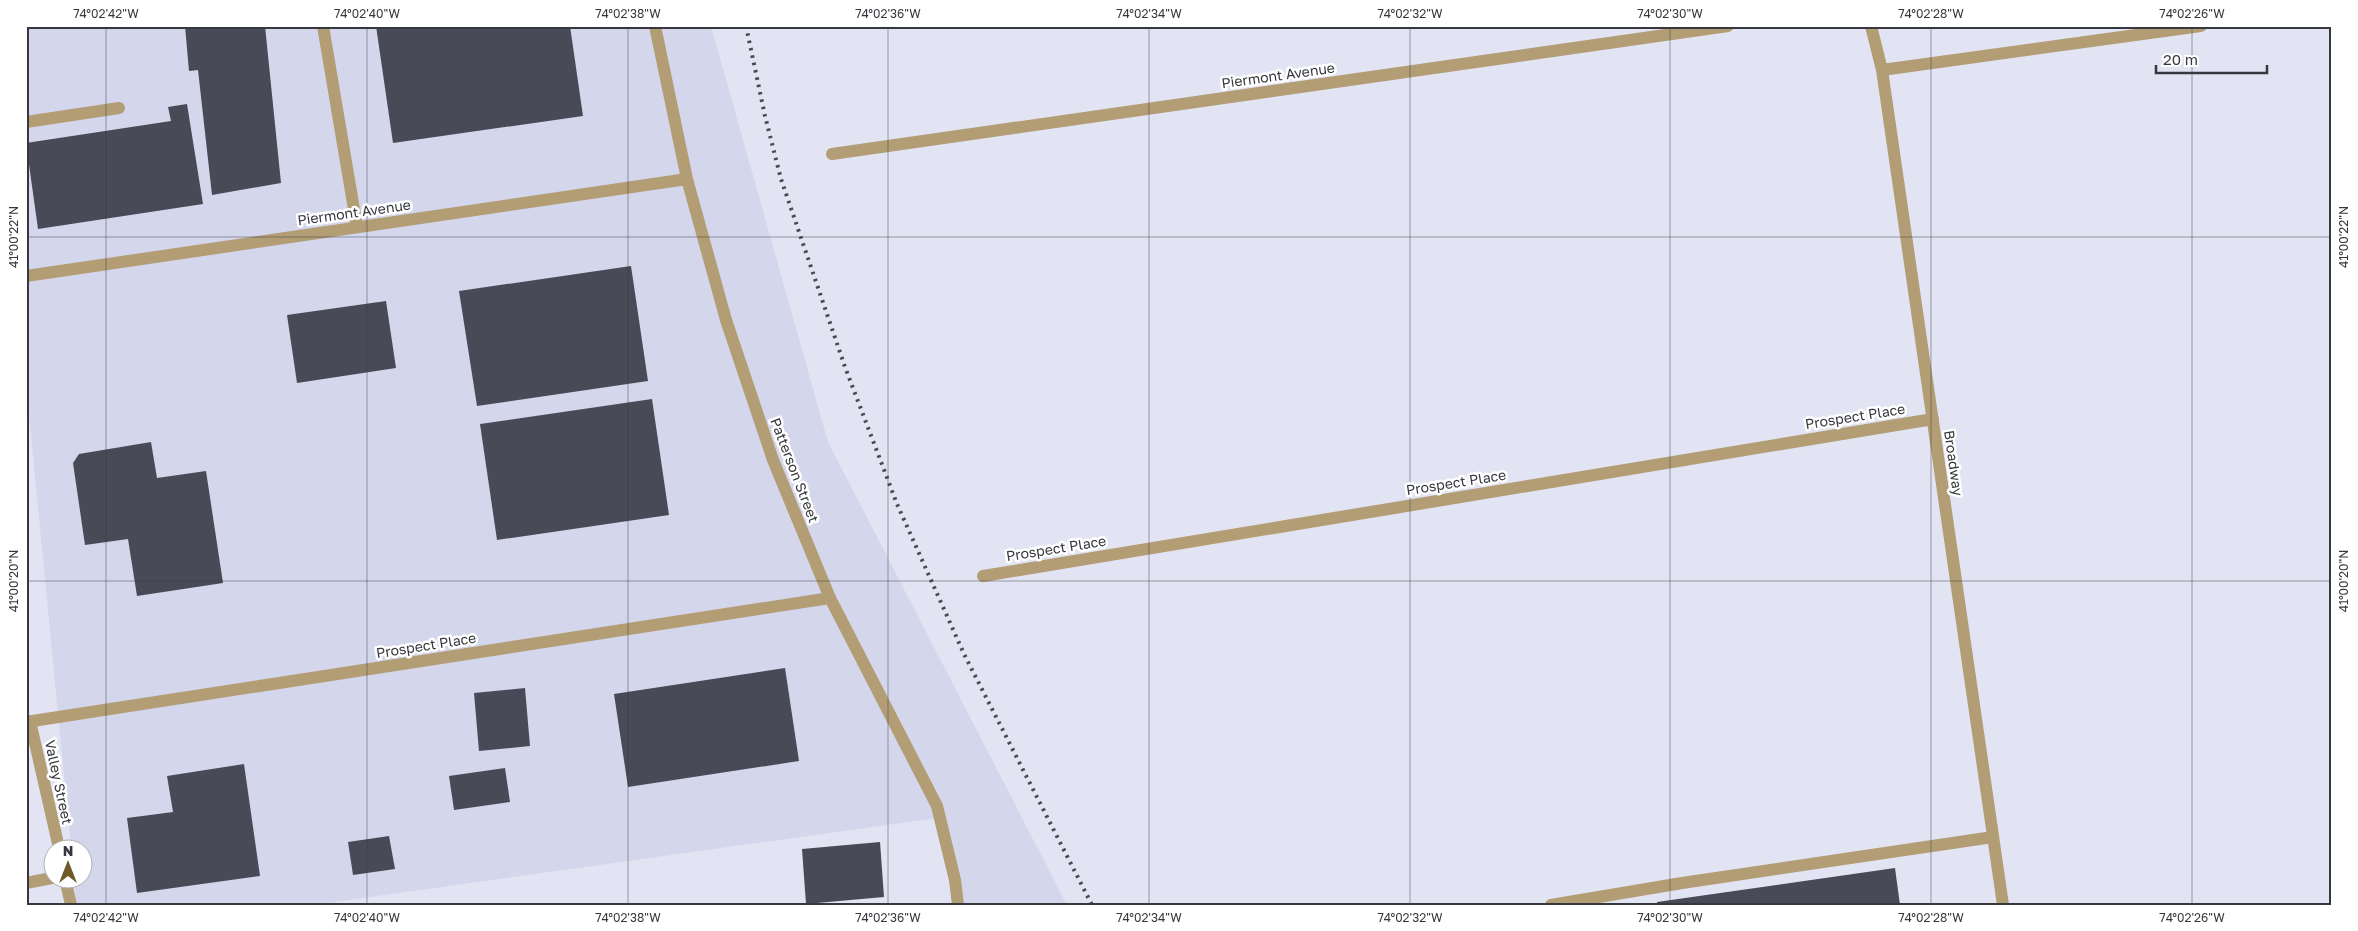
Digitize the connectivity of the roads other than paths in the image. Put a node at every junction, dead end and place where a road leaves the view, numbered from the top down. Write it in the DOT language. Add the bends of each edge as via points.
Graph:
graph roads {
  1 [pos="323,26"];
  2 [pos="655,26"];
  3 [pos="1728,26"];
  4 [pos="1871,26"];
  5 [pos="2201,26"];
  6 [pos="1882,70"];
  7 [pos="119,108"];
  8 [pos="26,122"];
  9 [pos="832,154"];
  10 [pos="687,179"];
  11 [pos="357,227"];
  12 [pos="26,276"];
  13 [pos="1933,419"];
  14 [pos="983,576"];
  15 [pos="830,598"];
  16 [pos="28,721"];
  17 [pos="1994,837"];
  18 [pos="57,838"];
  19 [pos="42,880"];
  20 [pos="26,883"];
  21 [pos="67,888"];
  22 [pos="71,905"];
  23 [pos="958,905"];
  24 [pos="1551,905"];
  25 [pos="2003,905"];
  1 -- 11 [label="street"];
  2 -- 10 [label="street, Patterson Street"];
  3 -- 9 [label="street, Piermont Avenue"];
  4 -- 6 [label="street, Broadway"];
  5 -- 6 [label="street"];
  6 -- 13 [label="street, Broadway"];
  7 -- 8 [label="street"];
  10 -- 11 [label="street, Piermont Avenue"];
  10 -- 15 [label="street, Patterson Street" via="726,320 773,460"];
  11 -- 12 [label="street, Piermont Avenue"];
  13 -- 14 [label="street, Prospect Place"];
  13 -- 17 [label="street, Broadway"];
  15 -- 16 [label="street, Prospect Place"];
  15 -- 23 [label="street, Patterson Street" via="937,806"];
  16 -- 18 [label="street, Valley Street"];
  17 -- 24 [label="street"];
  17 -- 25 [label="street, Broadway"];
  19 -- 20 [label="street"];
  21 -- 22 [label="street"];
}
